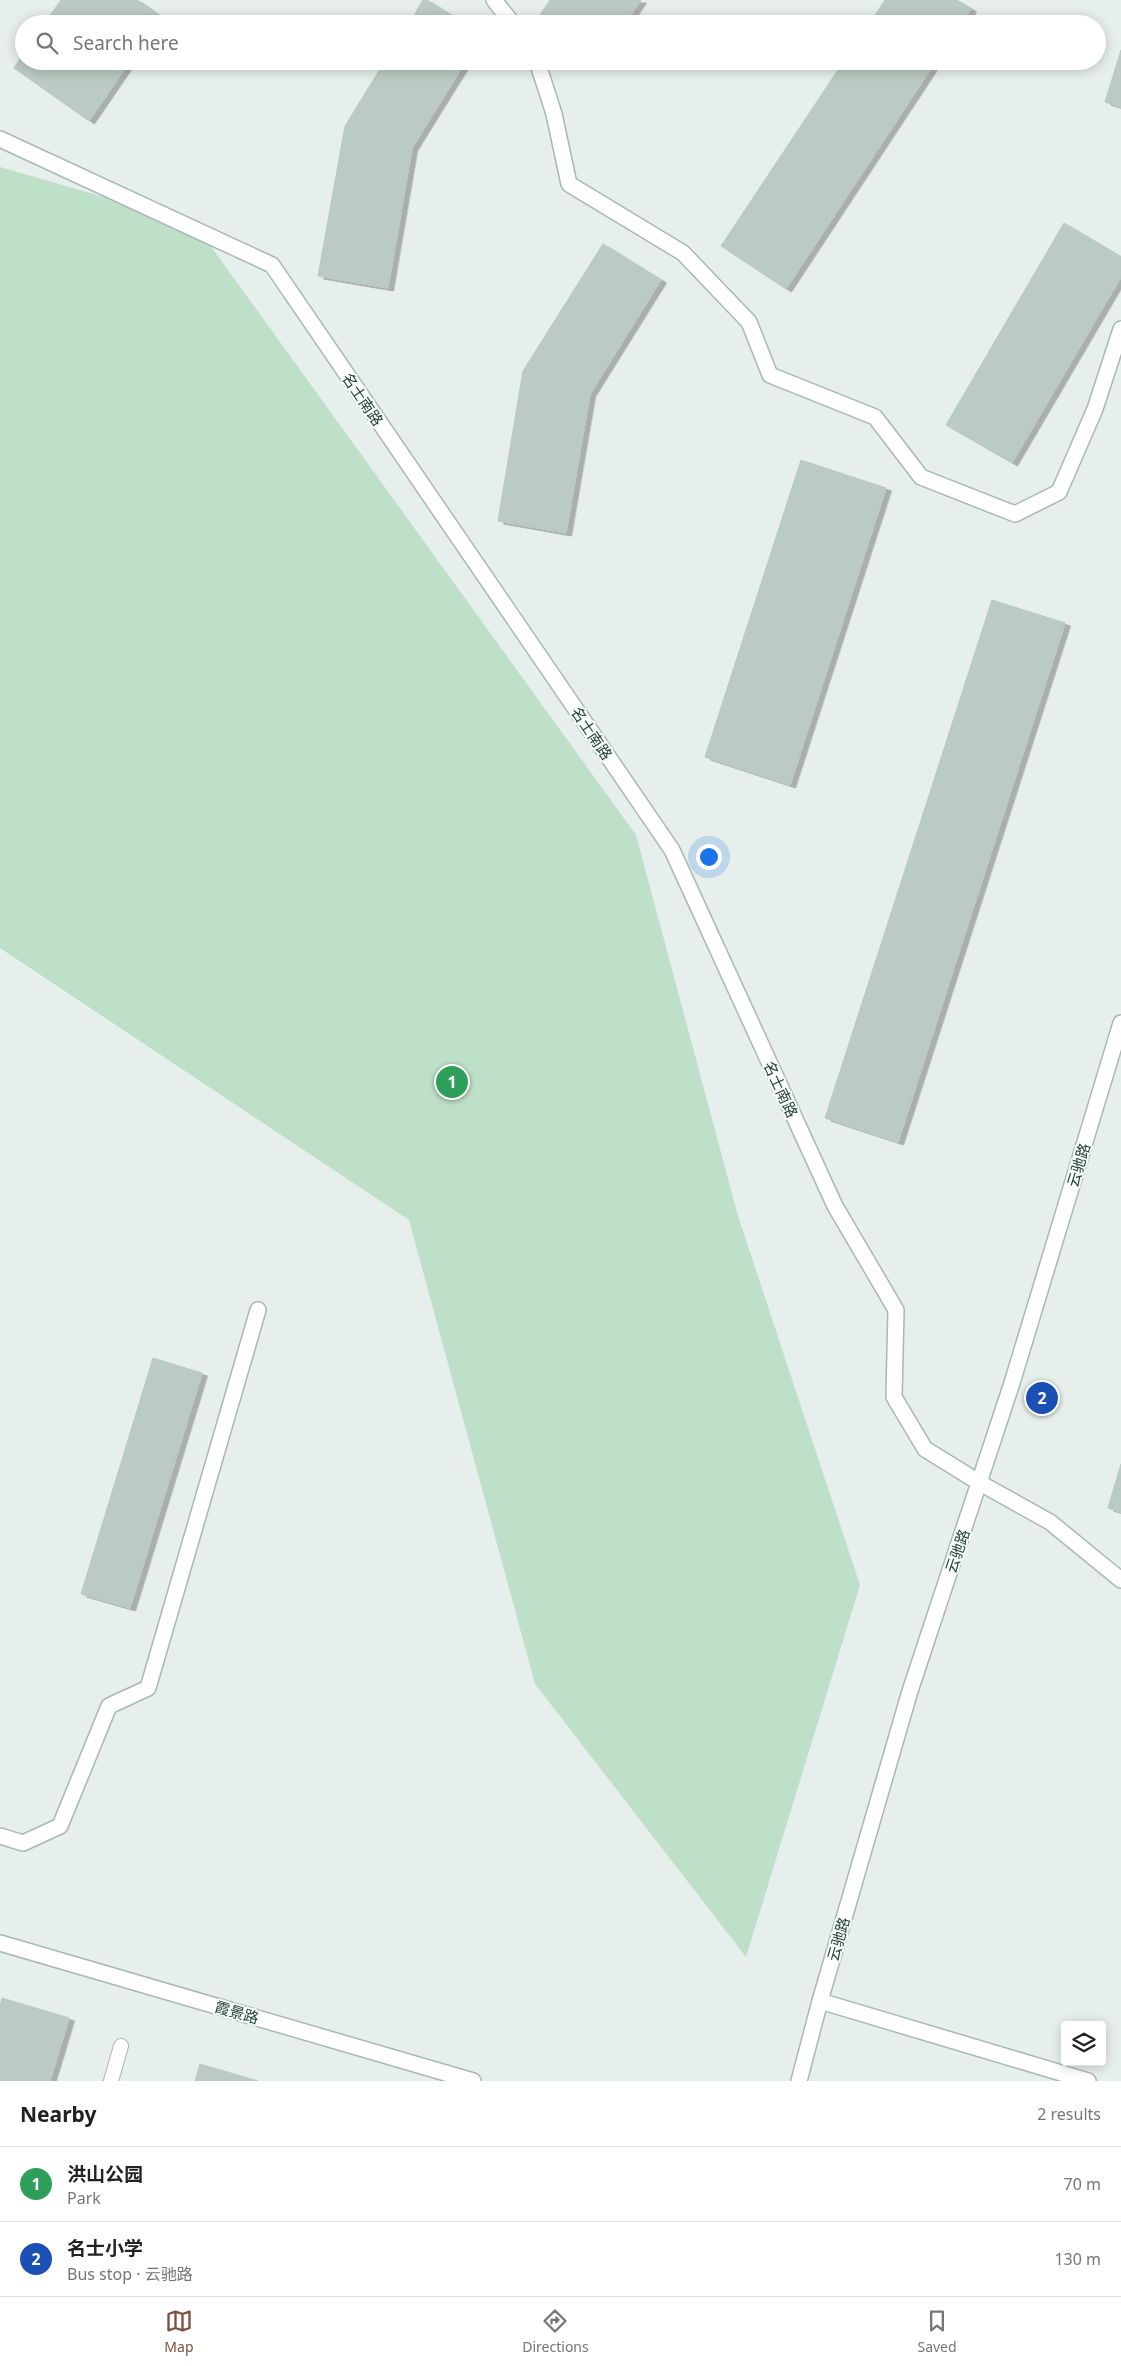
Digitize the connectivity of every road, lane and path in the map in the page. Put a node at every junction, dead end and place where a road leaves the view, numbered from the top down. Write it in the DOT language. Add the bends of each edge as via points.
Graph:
graph roads {
  1 [pos="494,0"];
  2 [pos="506,15"];
  3 [pos="540,70"];
  4 [pos="0,139"];
  5 [pos="1121,329"];
  6 [pos="1121,1023"];
  7 [pos="258,1310"];
  8 [pos="980,1484"];
  9 [pos="1121,1580"];
  10 [pos="0,1836"];
  11 [pos="0,1943"];
  12 [pos="820,2001"];
  13 [pos="121,2046"];
  14 [pos="111,2081"];
  15 [pos="473,2081"];
  16 [pos="799,2081"];
  17 [pos="1088,2081"];
  1 -- 2 [label="street"];
  3 -- 5 [label="street" via="554,114 569,184 682,253 749,322 770,375 875,417 921,477 1015,514 1059,492 1095,409"];
  4 -- 8 [label="street, 名士南路" via="272,265 672,850 834,1206 896,1310 894,1397 925,1449"];
  6 -- 8 [label="street, 云驰路"];
  7 -- 10 [label="street" via="148,1688 109,1706 60,1826 23,1843"];
  8 -- 9 [label="street, 名士南路" via="1050,1522"];
  8 -- 12 [label="street, 云驰路" via="910,1691"];
  11 -- 15 [label="street, 霞景路"];
  12 -- 16 [label="street, 云驰路"];
  12 -- 17 [label="street"];
  13 -- 14 [label="lane"];
}
